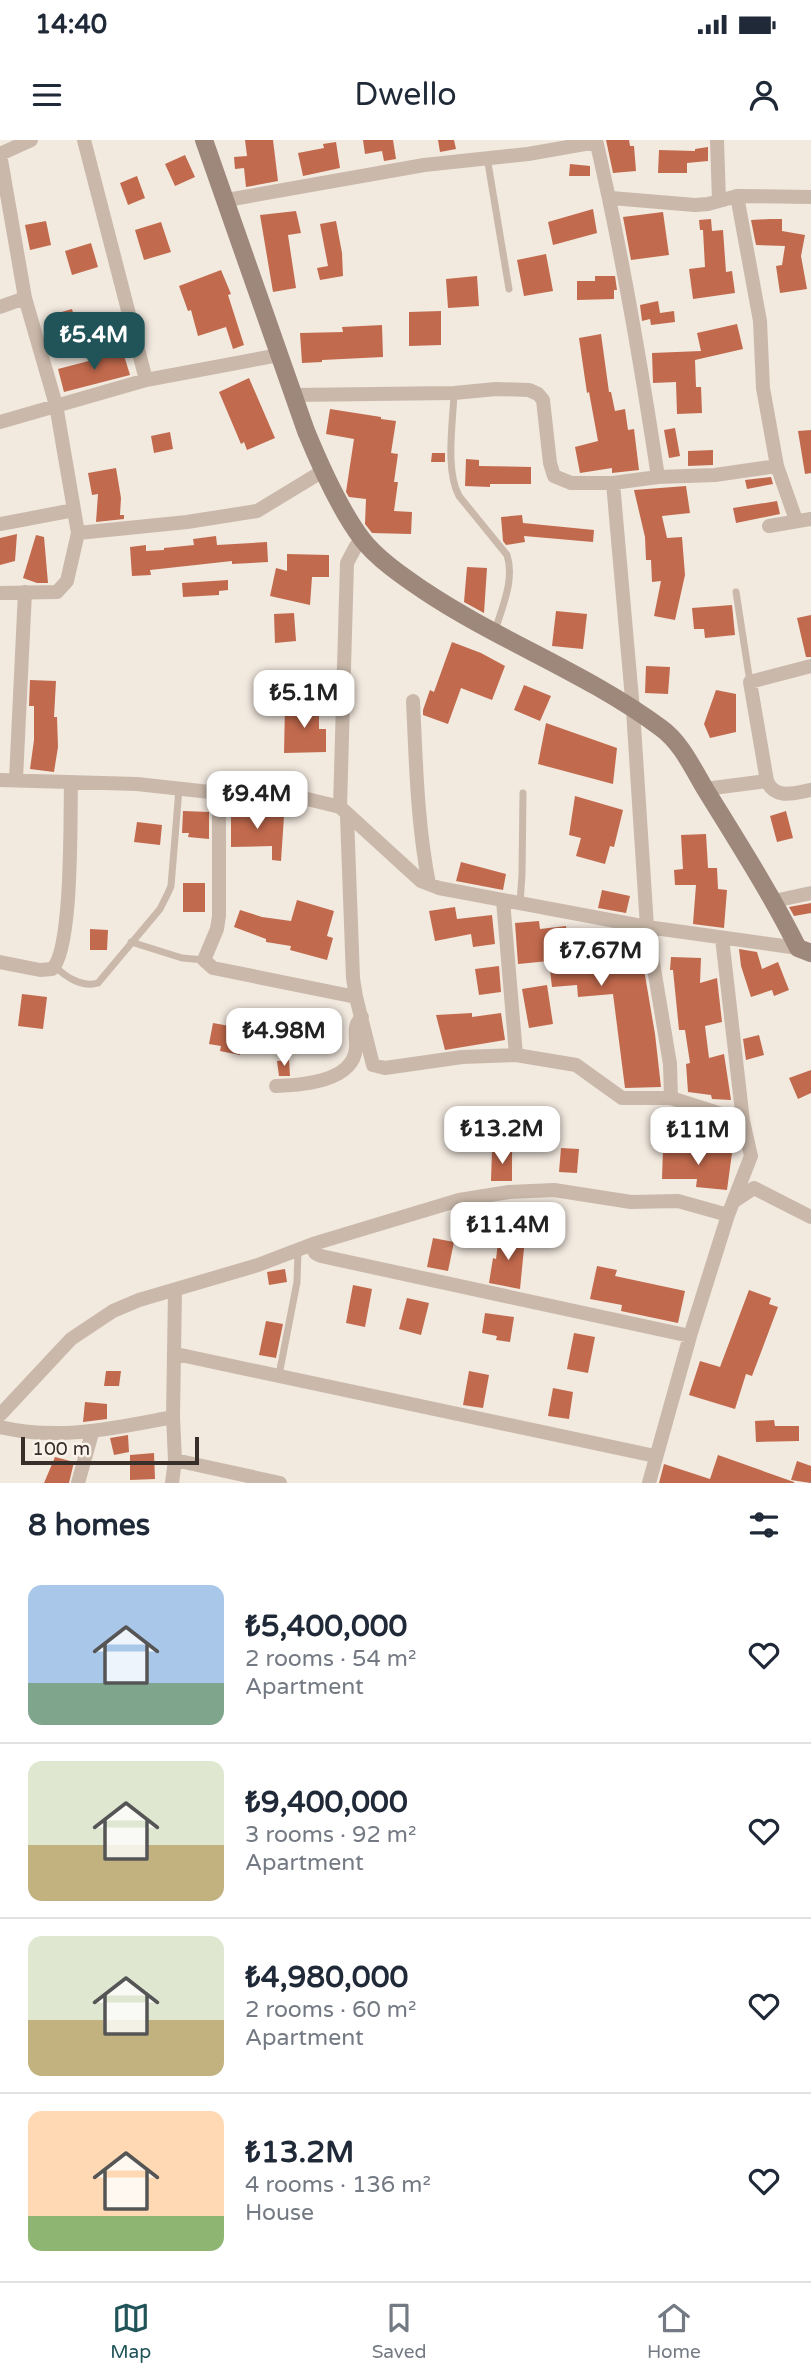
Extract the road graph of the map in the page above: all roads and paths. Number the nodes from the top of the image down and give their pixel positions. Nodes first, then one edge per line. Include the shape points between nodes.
1 (31, 140) edge
2 (84, 140) edge
3 (204, 140) edge
4 (717, 140) edge
5 (596, 141) edge
6 (0, 154) edge
7 (487, 156) junction
8 (737, 197) junction
9 (811, 197) edge
10 (611, 198) junction
11 (227, 200) junction
12 (719, 201) junction
13 (509, 289) dead end
14 (25, 298) junction
15 (0, 307) edge
16 (279, 355) junction
17 (146, 380) junction
18 (454, 393) junction
19 (293, 395) junction
20 (56, 405) junction
21 (0, 422) edge
22 (777, 466) junction
23 (323, 471) junction
24 (658, 477) junction
25 (614, 483) junction
26 (74, 510) junction
27 (804, 520) edge
28 (0, 524) edge
29 (769, 526) dead end
30 (78, 533) junction
31 (363, 540) junction
32 (25, 592) junction
33 (736, 592) dead end
34 (0, 593) edge
35 (494, 633) junction
36 (811, 666) edge
37 (750, 682) junction
38 (413, 701) dead end
39 (633, 710) junction
40 (16, 779) junction
41 (0, 780) edge
42 (767, 781) junction
43 (71, 783) junction
44 (179, 789) junction
45 (705, 789) junction
46 (811, 790) edge
47 (219, 793) junction
48 (523, 793) dead end
49 (344, 811) junction
50 (429, 884) junction
51 (811, 893) edge
52 (503, 900) junction
53 (774, 901) junction
54 (520, 903) junction
55 (647, 927) junction
56 (722, 938) junction
57 (131, 942) junction
58 (804, 951) edge
59 (204, 960) junction
60 (0, 962) edge
61 (55, 966) junction
62 (356, 997) junction
63 (362, 1017) junction
64 (516, 1055) junction
65 (276, 1087) dead end
66 (671, 1098) junction
67 (743, 1121) junction
68 (731, 1209) junction
69 (811, 1217) edge
70 (313, 1244) junction
71 (298, 1249) junction
72 (175, 1290) junction
73 (690, 1336) junction
74 (176, 1354) junction
75 (279, 1375) junction
76 (0, 1415) edge
77 (173, 1417) junction
78 (0, 1427) edge
79 (92, 1433) junction
80 (655, 1456) junction
81 (175, 1460) junction
82 (78, 1483) edge
83 (172, 1483) edge
84 (280, 1483) edge
85 (649, 1483) edge

1 - 6 street
2 - 17 street
3 - 11 street
4 - 12 street
5 - 7 street via 528,154
5 - 10 street
6 - 14 street
7 - 11 street
7 - 13 lane
8 - 9 street
8 - 12 street
8 - 22 street via 760,321 763,388
10 - 12 street via 695,205
10 - 24 street
11 - 16 street
14 - 15 street
14 - 20 street
16 - 17 street
16 - 19 street
17 - 20 street
18 - 19 street
18 - 25 street via 496,389 538,394 543,400 554,475 570,483
18 - 35 lane via 454,486 507,555 510,566
19 - 23 street
20 - 21 street
20 - 26 street
22 - 24 street
22 - 27 street
23 - 30 street via 257,511
23 - 31 street
24 - 25 street
25 - 39 street
26 - 28 street
26 - 30 street
27 - 29 street
30 - 32 street via 66,585 57,592
31 - 35 street via 403,576
31 - 49 street via 347,563
32 - 34 street
32 - 40 street
33 - 37 lane
35 - 39 street via 594,683
36 - 37 street
37 - 42 street
38 - 50 street via 417,793
39 - 45 street via 675,741
39 - 55 street
40 - 41 street
40 - 43 street
42 - 45 street
42 - 46 street via 779,794
43 - 44 street
43 - 61 street via 66,926
44 - 47 street
44 - 57 lane via 171,886 160,909
45 - 53 street
47 - 49 street via 295,796
47 - 59 street via 219,916
48 - 54 lane
49 - 50 street
49 - 62 street
50 - 52 street
51 - 53 street
52 - 54 street
52 - 64 street
53 - 58 street
54 - 55 street
55 - 56 street
55 - 66 street via 670,1064
56 - 58 street
56 - 67 street
57 - 59 lane
57 - 61 lane via 95,985 73,980
59 - 62 street via 214,968
60 - 61 street via 40,970
62 - 63 street
63 - 64 street via 371,1062 379,1068
63 - 65 street via 356,1024 354,1059 346,1069 305,1084
64 - 66 street via 576,1065 622,1098
66 - 67 street
67 - 68 street via 751,1156
68 - 69 street via 754,1188
68 - 70 street via 678,1201 631,1202 554,1190 509,1192 459,1200
68 - 73 street
70 - 71 street
70 - 73 street via 321,1256
71 - 72 street
71 - 75 lane
72 - 74 street
72 - 76 street via 126,1305 85,1328
73 - 80 street
74 - 75 street
74 - 77 street
75 - 80 street
77 - 79 street
77 - 81 street
78 - 79 street
79 - 82 street
80 - 85 street
81 - 83 street
81 - 84 street

